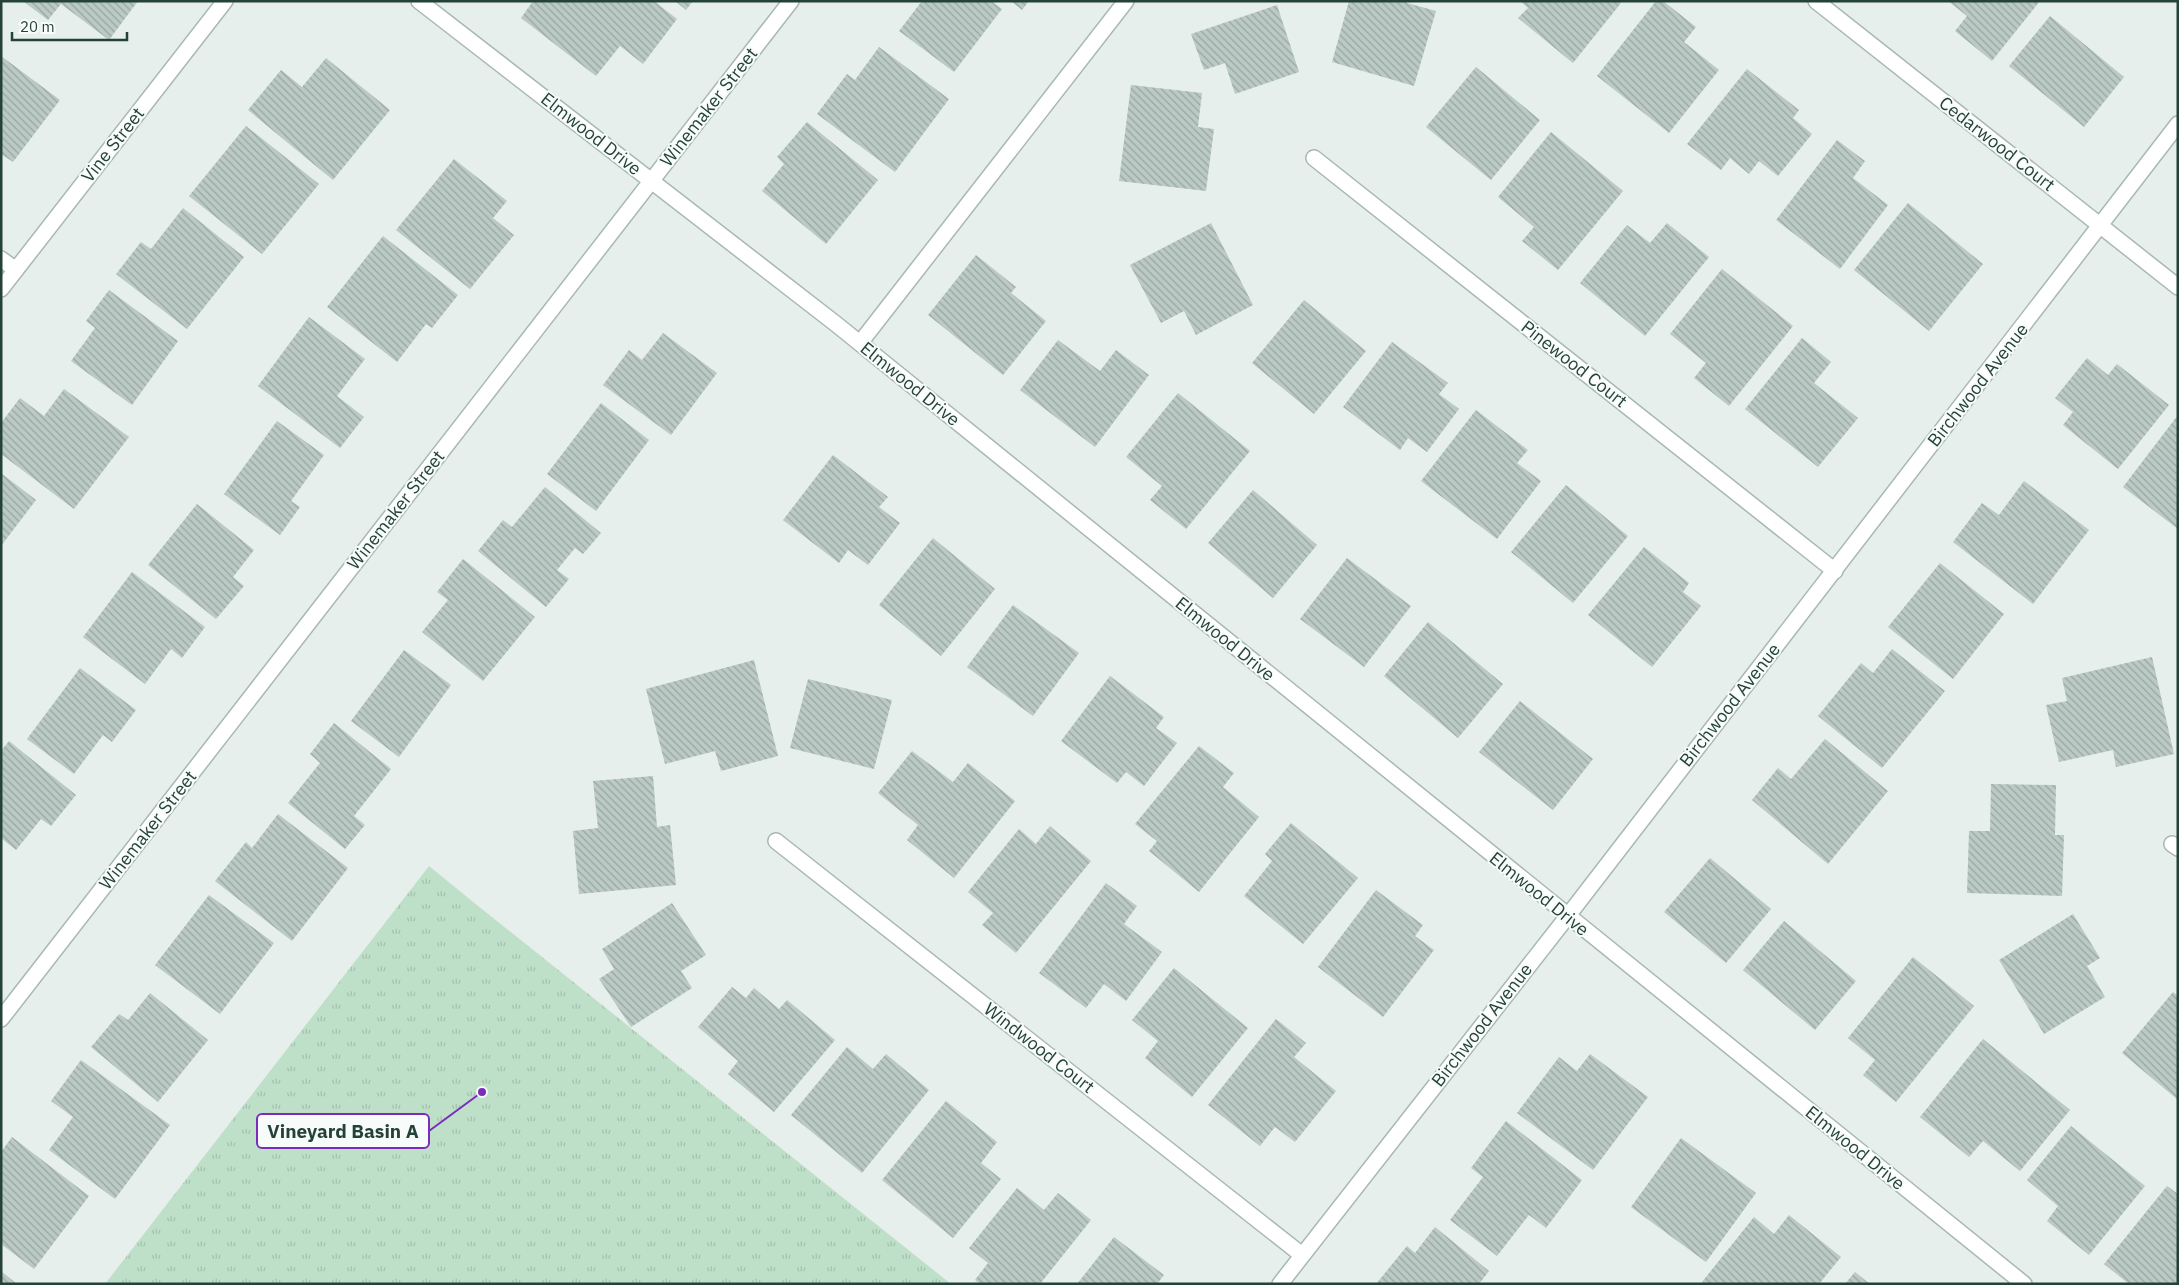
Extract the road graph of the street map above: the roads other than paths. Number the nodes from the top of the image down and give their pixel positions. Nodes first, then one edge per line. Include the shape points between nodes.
1 (224, 1) edge
2 (419, 1) edge
3 (791, 1) edge
4 (1126, 1) edge
5 (1816, 1) edge
6 (2178, 124) edge
7 (1314, 158) dead end
8 (652, 181) junction
9 (2101, 226) junction
10 (1, 258) edge
11 (16, 270) junction
12 (2178, 287) edge
13 (1, 289) edge
14 (860, 343) junction
15 (1834, 570) junction
16 (776, 841) dead end
17 (1567, 917) junction
18 (1, 1019) edge
19 (1302, 1255) junction
20 (1280, 1284) edge
21 (2024, 1284) edge

1 - 11 street, Vine Street
2 - 8 street, Elmwood Drive
3 - 8 street, Winemaker Street
4 - 14 street
5 - 9 street, Cedarwood Court
6 - 9 street, Birchwood Avenue
7 - 15 street, Pinewood Court
8 - 14 street, Elmwood Drive
8 - 18 street, Winemaker Street
9 - 12 street, Cedarwood Court
9 - 15 street, Birchwood Avenue
10 - 11 street
11 - 13 street, Vine Street
14 - 17 street, Elmwood Drive
15 - 17 street, Birchwood Avenue
16 - 19 street, Windwood Court
17 - 19 street, Birchwood Avenue
17 - 21 street, Elmwood Drive
19 - 20 street, Birchwood Avenue

